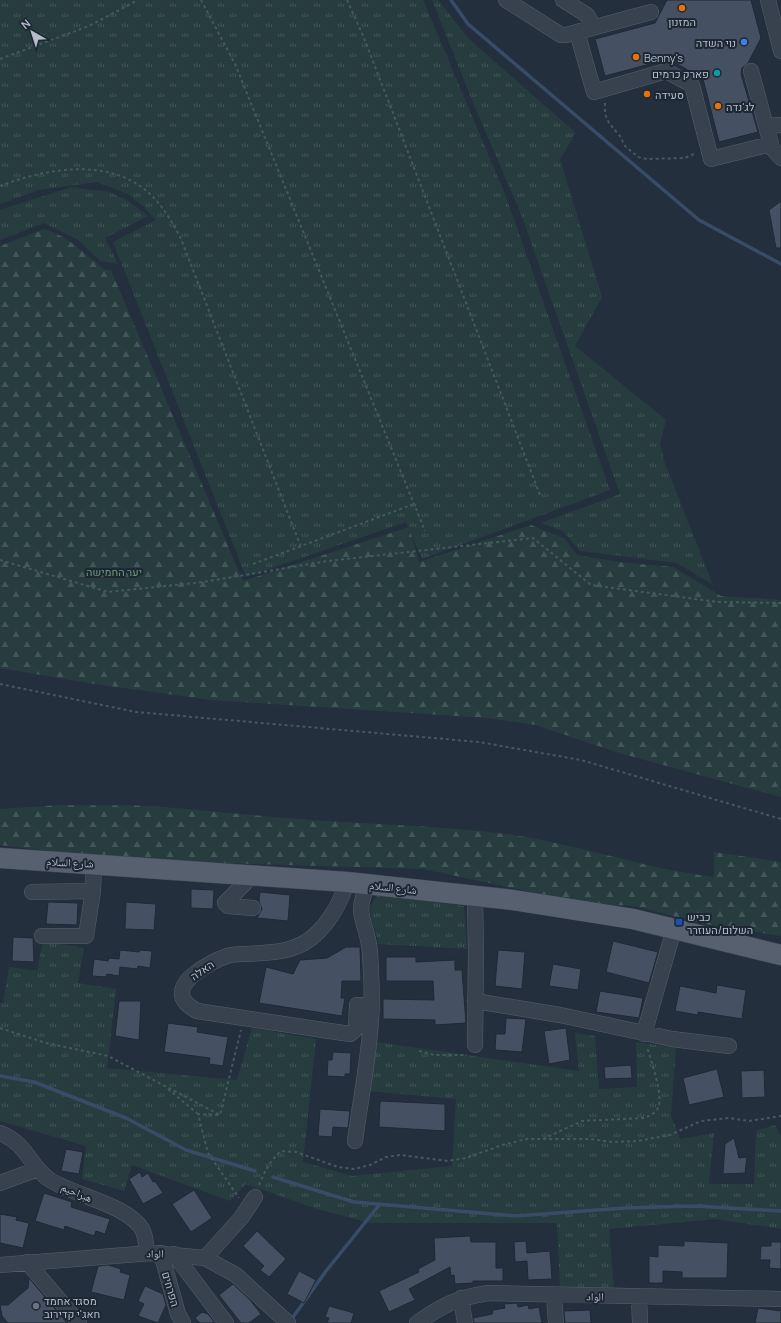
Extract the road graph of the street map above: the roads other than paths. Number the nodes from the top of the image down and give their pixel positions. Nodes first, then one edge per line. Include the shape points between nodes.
1 (506, 0) edge
2 (563, 0) edge
3 (768, 0) edge
4 (776, 0) edge
5 (781, 3) edge
6 (651, 12) dead end
7 (594, 27) junction
8 (577, 32) junction
9 (780, 42) edge
10 (751, 71) dead end
11 (774, 126) edge
12 (771, 144) junction
13 (781, 158) edge
14 (0, 858) edge
15 (94, 863) junction
16 (248, 875) junction
17 (347, 882) junction
18 (368, 884) junction
19 (92, 891) junction
20 (32, 892) dead end
21 (475, 896) junction
22 (253, 908) dead end
23 (674, 929) junction
24 (42, 936) dead end
25 (781, 955) edge
26 (475, 1001) junction
27 (371, 1005) junction
28 (644, 1034) junction
29 (475, 1045) road end
30 (729, 1046) dead end
31 (0, 1133) edge
32 (355, 1141) dead end
33 (38, 1169) junction
34 (0, 1183) edge
35 (251, 1203) road end
36 (161, 1253) junction
37 (205, 1258) junction
38 (27, 1262) junction
39 (0, 1265) edge
40 (554, 1295) junction
41 (639, 1296) junction
42 (461, 1298) junction
43 (781, 1299) edge
44 (79, 1323) edge
45 (183, 1323) edge
46 (226, 1323) edge
47 (288, 1323) edge
48 (417, 1323) edge
49 (465, 1323) edge
50 (556, 1323) edge
51 (640, 1323) edge

1 - 8 street via 557,33 566,35
2 - 7 street via 587,15
3 - 9 street
4 - 5 street
6 - 7 street
7 - 8 street
8 - 12 street via 594,92 666,71 692,86 711,159
10 - 11 street
11 - 12 street
12 - 13 street
14 - 15 main road, شارع السلام
15 - 16 main road, شارع السلام
15 - 19 street
16 - 17 main road, شارع السلام
16 - 22 street via 245,883 225,903 228,906
17 - 18 main road, شارع السلام
17 - 27 street, האלה via 336,909 318,932 305,942 279,952 228,955 211,962 190,977 182,992 187,1004 197,1011 350,1034 356,1029 357,1005
18 - 21 main road, شارع السلام
18 - 27 street via 360,907 370,951
19 - 20 street
19 - 24 street via 86,936
21 - 23 main road, شارع السلام via 594,912
21 - 26 street
23 - 25 main road, شارع السلام
23 - 28 street
26 - 28 street via 560,1015
26 - 29 street
27 - 32 street
28 - 30 street
31 - 33 street, هبراحيم via 15,1140
33 - 34 street
33 - 36 street, هبراحيم via 52,1181 132,1218
35 - 37 street
36 - 37 street, الواد
36 - 38 street, الواد
36 - 45 street, הפרחים via 178,1314
36 - 46 street
37 - 47 street, الواد via 236,1275
38 - 39 street, الواد
38 - 44 street
40 - 41 street, الواد
40 - 42 street, الواد via 488,1293
40 - 50 street
41 - 43 street, الواد
41 - 51 street
42 - 48 street, الواد via 441,1306
42 - 49 street

